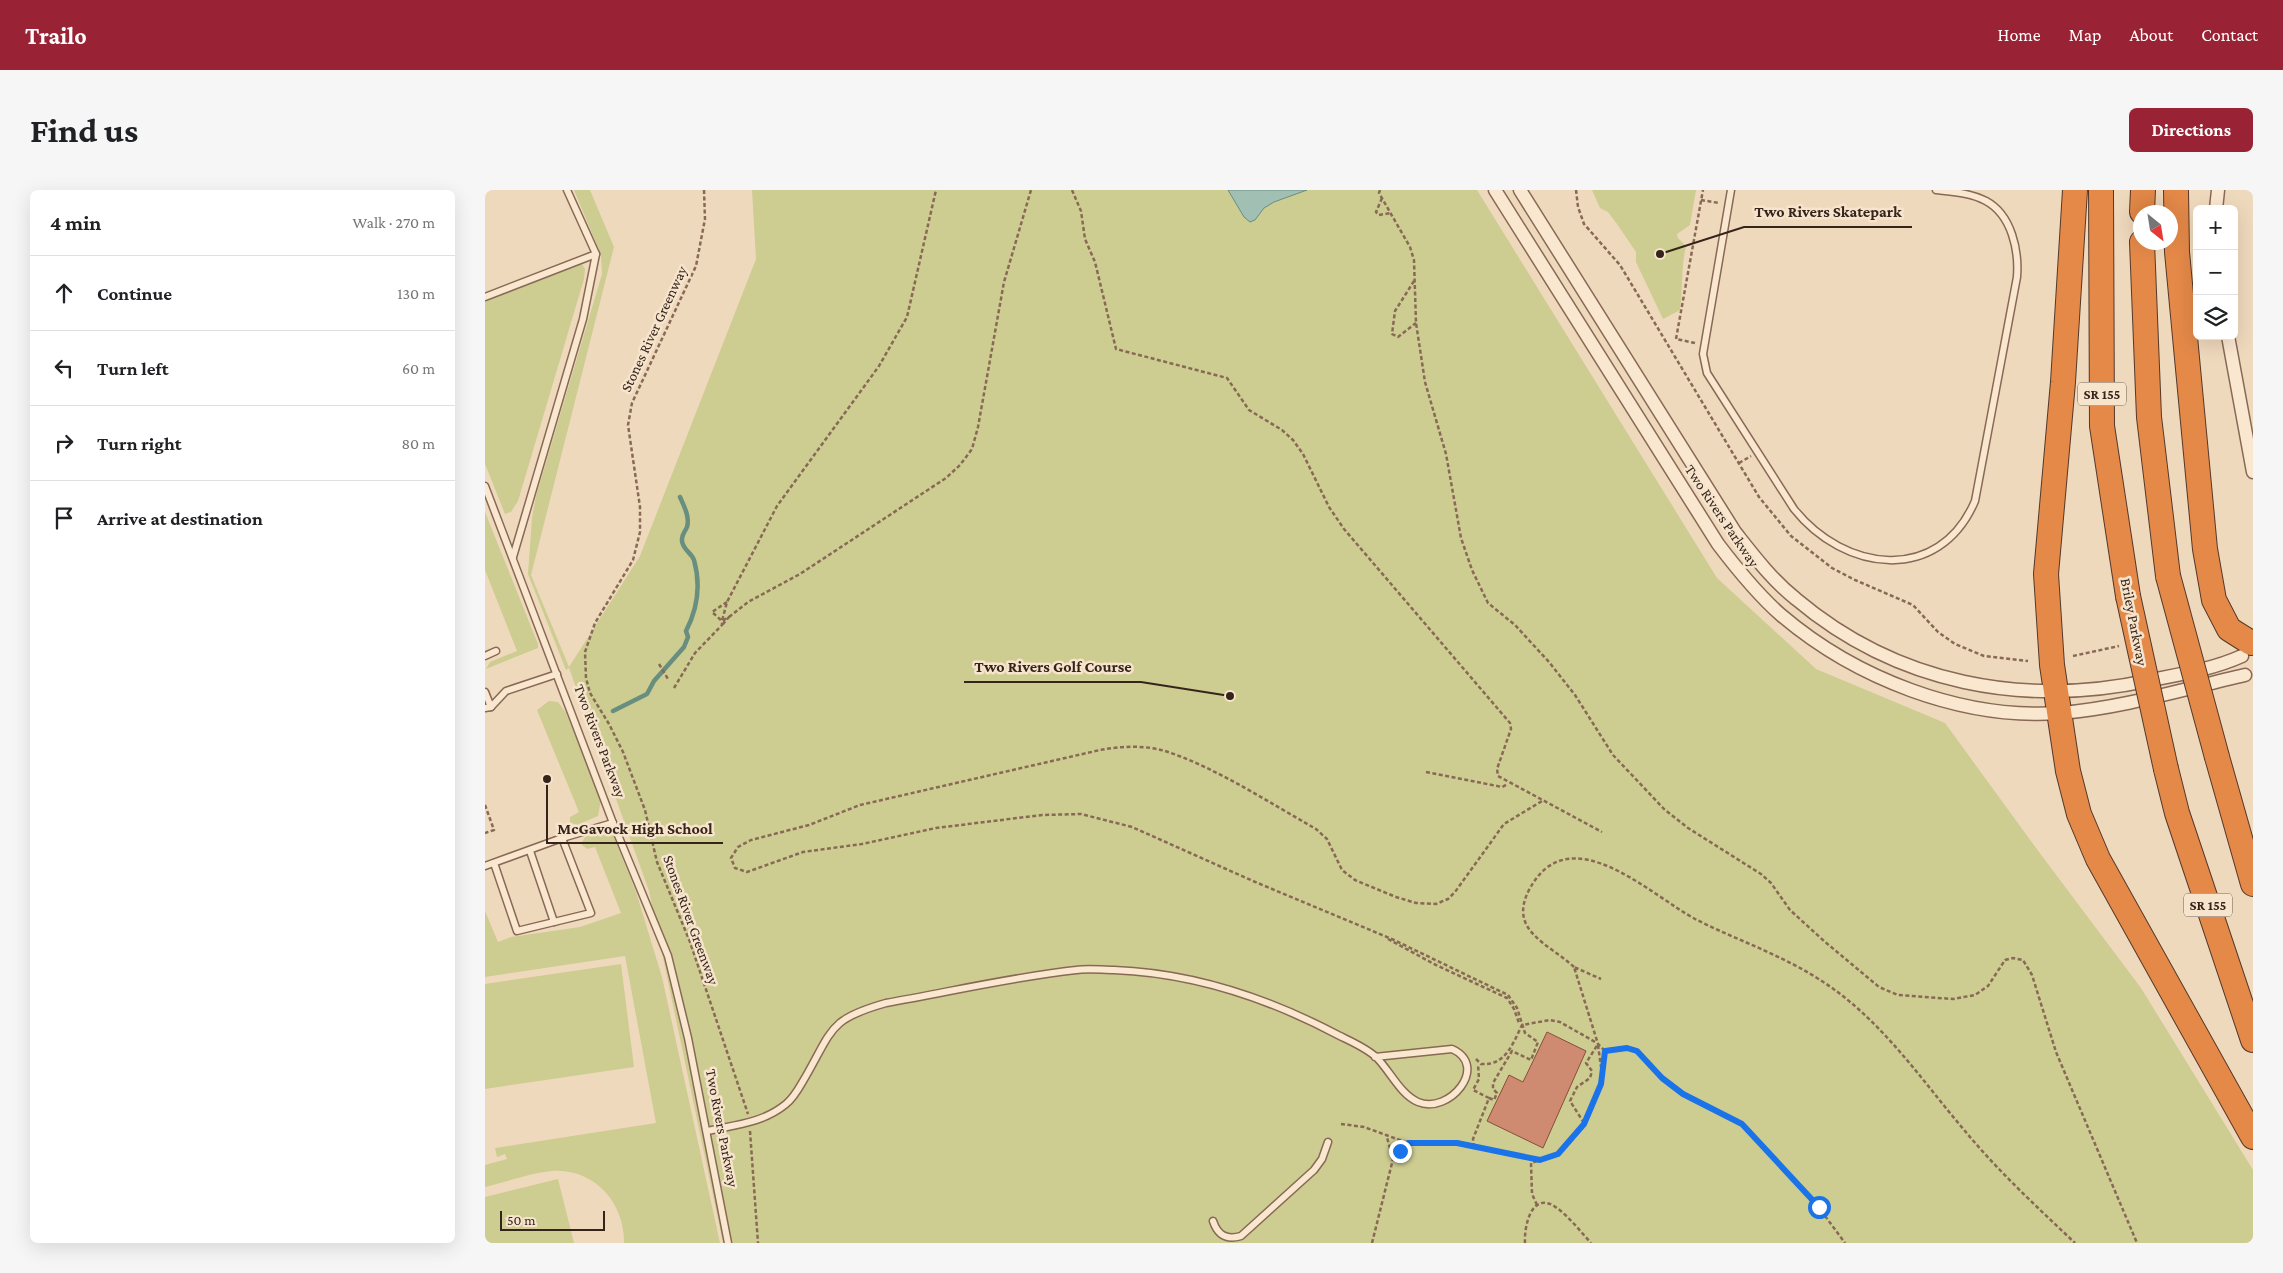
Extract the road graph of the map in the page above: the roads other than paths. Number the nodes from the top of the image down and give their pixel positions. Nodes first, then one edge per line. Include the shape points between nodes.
1 (567, 190) edge
2 (1495, 190) edge
3 (1520, 190) edge
4 (1731, 190) edge
5 (1936, 190) edge
6 (2075, 190) edge
7 (2101, 190) edge
8 (2143, 190) edge
9 (2176, 190) edge
10 (2218, 190) edge
11 (2142, 205) edge
12 (2216, 205) edge
13 (2142, 250) edge
14 (596, 254) junction
15 (485, 297) edge
16 (2229, 340) edge
17 (2253, 472) edge
18 (485, 486) edge
19 (513, 557) junction
20 (2249, 647) edge
21 (496, 651) dead end
22 (485, 656) edge
23 (557, 674) junction
24 (2249, 680) edge
25 (485, 692) edge
26 (2059, 702) junction
27 (488, 707) edge
28 (613, 823) junction
29 (562, 838) junction
30 (529, 851) junction
31 (494, 863) junction
32 (485, 866) edge
33 (2253, 884) edge
34 (554, 922) junction
35 (2253, 1040) edge
36 (1375, 1056) junction
37 (707, 1130) junction
38 (2253, 1137) edge
39 (1328, 1142) dead end
40 (1213, 1221) dead end
41 (728, 1243) edge

1 - 14 lane
2 - 26 street, Two Rivers Parkway via 1718,544 1747,581 1781,614 1818,643 1858,667 1901,686 1993,711
3 - 26 street, Two Rivers Parkway via 1735,532 1763,567 1795,598 1853,640 1909,667 1952,680
4 - 5 lane via 1705,346 1704,364 1709,378 1794,509 1821,537 1837,548 1883,560 1919,554 1941,543 1960,527 1975,501 2017,277 2018,259 2011,232 1988,202 1969,195
6 - 26 highway via 2062,402 2046,574 2052,665
7 - 35 highway, Briley Parkway / SR 155, bridge via 2102,426 2128,596 2177,813
8 - 11 highway
9 - 20 highway via 2177,252 2186,366 2207,557 2214,600 2229,628
10 - 12 street
13 - 33 highway, SR 155, bridge via 2149,417 2168,576
14 - 15 lane
14 - 19 lane via 583,319
16 - 17 street
18 - 19 lane, Two Rivers Parkway
19 - 23 lane, Two Rivers Parkway
20 - 24 street via 2242,669
20 - 26 street, Two Rivers Parkway via 2223,665
21 - 22 lane
23 - 27 lane via 506,691
23 - 28 lane, Two Rivers Parkway
24 - 26 street, Two Rivers Parkway via 2133,701
25 - 27 lane
26 - 38 highway via 2068,771 2079,814 2098,859
28 - 29 lane
28 - 37 lane, Two Rivers Parkway via 667,956
29 - 30 lane
29 - 34 lane via 591,913
30 - 31 lane
30 - 34 lane
31 - 32 lane
31 - 34 lane via 517,931
36 - 36 lane via 1452,1049 1466,1064 1465,1080 1458,1091 1444,1100 1421,1103 1411,1097
36 - 37 lane via 1278,1006 1232,989 1147,971 1078,969 886,1003 858,1011 838,1022 787,1104 749,1123
37 - 41 lane, Two Rivers Parkway
39 - 40 lane via 1322,1159 1313,1170 1241,1236 1225,1238 1215,1229

